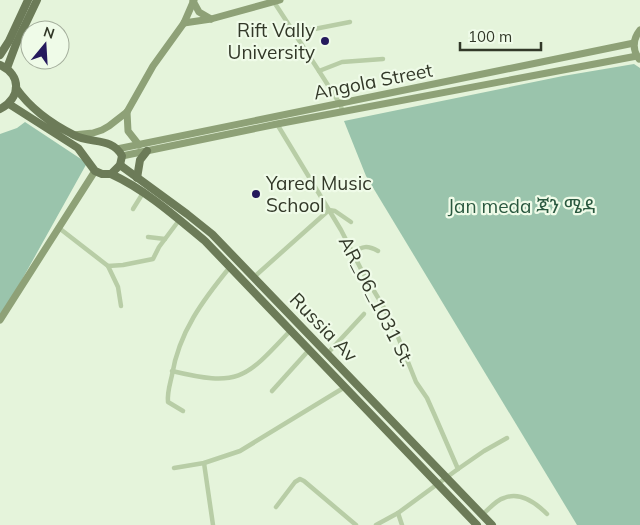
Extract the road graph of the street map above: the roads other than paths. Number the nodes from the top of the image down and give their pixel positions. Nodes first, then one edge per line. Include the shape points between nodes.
1 (27, 1) edge
2 (193, 1) edge
3 (277, 1) edge
4 (36, 3) edge
5 (211, 19) junction
6 (350, 22) dead end
7 (184, 23) junction
8 (640, 30) edge
9 (294, 33) junction
10 (634, 43) junction
11 (0, 55) edge
12 (565, 58) junction
13 (639, 58) edge
14 (383, 59) dead end
15 (4, 66) edge
16 (568, 69) junction
17 (320, 71) junction
18 (16, 88) junction
19 (9, 104) junction
20 (340, 104) junction
21 (0, 110) edge
22 (127, 112) junction
23 (343, 112) junction
24 (277, 124) junction
25 (73, 135) junction
26 (139, 145) junction
27 (117, 149) junction
28 (147, 151) junction
29 (121, 160) junction
30 (95, 171) junction
31 (111, 174) junction
32 (137, 178) junction
33 (143, 193) junction
34 (133, 209) dead end
35 (329, 210) junction
36 (180, 219) junction
37 (351, 222) dead end
38 (58, 228) junction
39 (212, 234) junction
40 (148, 237) dead end
41 (165, 239) junction
42 (205, 241) junction
43 (378, 251) dead end
44 (352, 253) junction
45 (108, 266) junction
46 (230, 267) junction
47 (245, 268) junction
48 (238, 276) junction
49 (254, 277) junction
50 (121, 306) dead end
51 (364, 314) dead end
52 (0, 320) edge
53 (290, 331) junction
54 (309, 350) junction
55 (327, 354) junction
56 (172, 371) junction
57 (345, 387) junction
58 (272, 391) dead end
59 (183, 411) dead end
60 (507, 438) dead end
61 (204, 463) junction
62 (174, 468) dead end
63 (458, 469) junction
64 (446, 478) junction
65 (438, 485) junction
66 (276, 507) dead end
67 (398, 513) junction
68 (547, 514) dead end
69 (482, 515) junction
70 (212, 525) edge
71 (356, 525) edge
72 (376, 525) edge
73 (402, 525) edge
74 (477, 525) edge
75 (492, 525) edge

1 - 4 main road
1 - 11 main road
2 - 5 main road via 198,12
2 - 7 main road
3 - 5 main road
3 - 9 street
4 - 15 main road
5 - 7 main road
6 - 9 street
7 - 22 main road via 153,66
8 - 10 main road
9 - 17 street
10 - 12 main road, Angola Street
10 - 13 main road
12 - 16 main road
12 - 20 main road, Angola Street
13 - 16 main road
14 - 17 street via 342,62
15 - 18 main road via 14,77
16 - 23 main road
17 - 20 street
18 - 19 main road
18 - 25 main road via 32,107
19 - 21 main road
19 - 30 main road via 78,148
20 - 23 street
20 - 26 main road, Angola Street
22 - 25 main road via 102,130
22 - 26 main road via 128,131
23 - 24 main road
24 - 28 main road
24 - 35 street, AR_06_1031 St.
25 - 27 main road
26 - 27 main road, Angola Street
27 - 29 main road, Russia Av
28 - 29 main road
28 - 32 main road via 140,160
29 - 31 main road
29 - 32 main road, Russia Av
30 - 31 main road, Russia Av
30 - 38 main road
31 - 33 main road, Russia Av
32 - 39 main road, Russia Av
33 - 34 street
33 - 36 main road, Russia Av
35 - 37 street
35 - 44 street, AR_06_1031 St.
35 - 49 street
36 - 41 street
36 - 42 main road, Russia Av
38 - 45 street
38 - 52 main road
39 - 42 main road
39 - 47 main road, Russia Av
40 - 41 street
41 - 45 street via 153,259
42 - 46 main road, Russia Av
43 - 44 street via 363,246
44 - 63 street, AR_06_1031 St. via 396,332
45 - 50 street via 118,287
46 - 48 main road, Russia Av
46 - 56 street via 190,321
47 - 48 main road
47 - 49 main road, Russia Av
48 - 53 main road, Russia Av
49 - 55 main road, Russia Av
51 - 55 street
53 - 54 main road, Russia Av
53 - 56 street via 254,367 236,377 198,377
54 - 57 main road, Russia Av
54 - 58 street
55 - 64 main road, Russia Av
56 - 59 street via 168,402
57 - 61 street via 240,451
57 - 65 main road, Russia Av
60 - 63 street
61 - 62 street
61 - 70 street
63 - 64 street
64 - 65 street
64 - 69 main road, Russia Av
65 - 67 street
65 - 74 main road, Russia Av
66 - 71 street via 300,479
67 - 72 street
67 - 73 street
68 - 69 street via 535,503 510,496
69 - 75 main road, Russia Av

